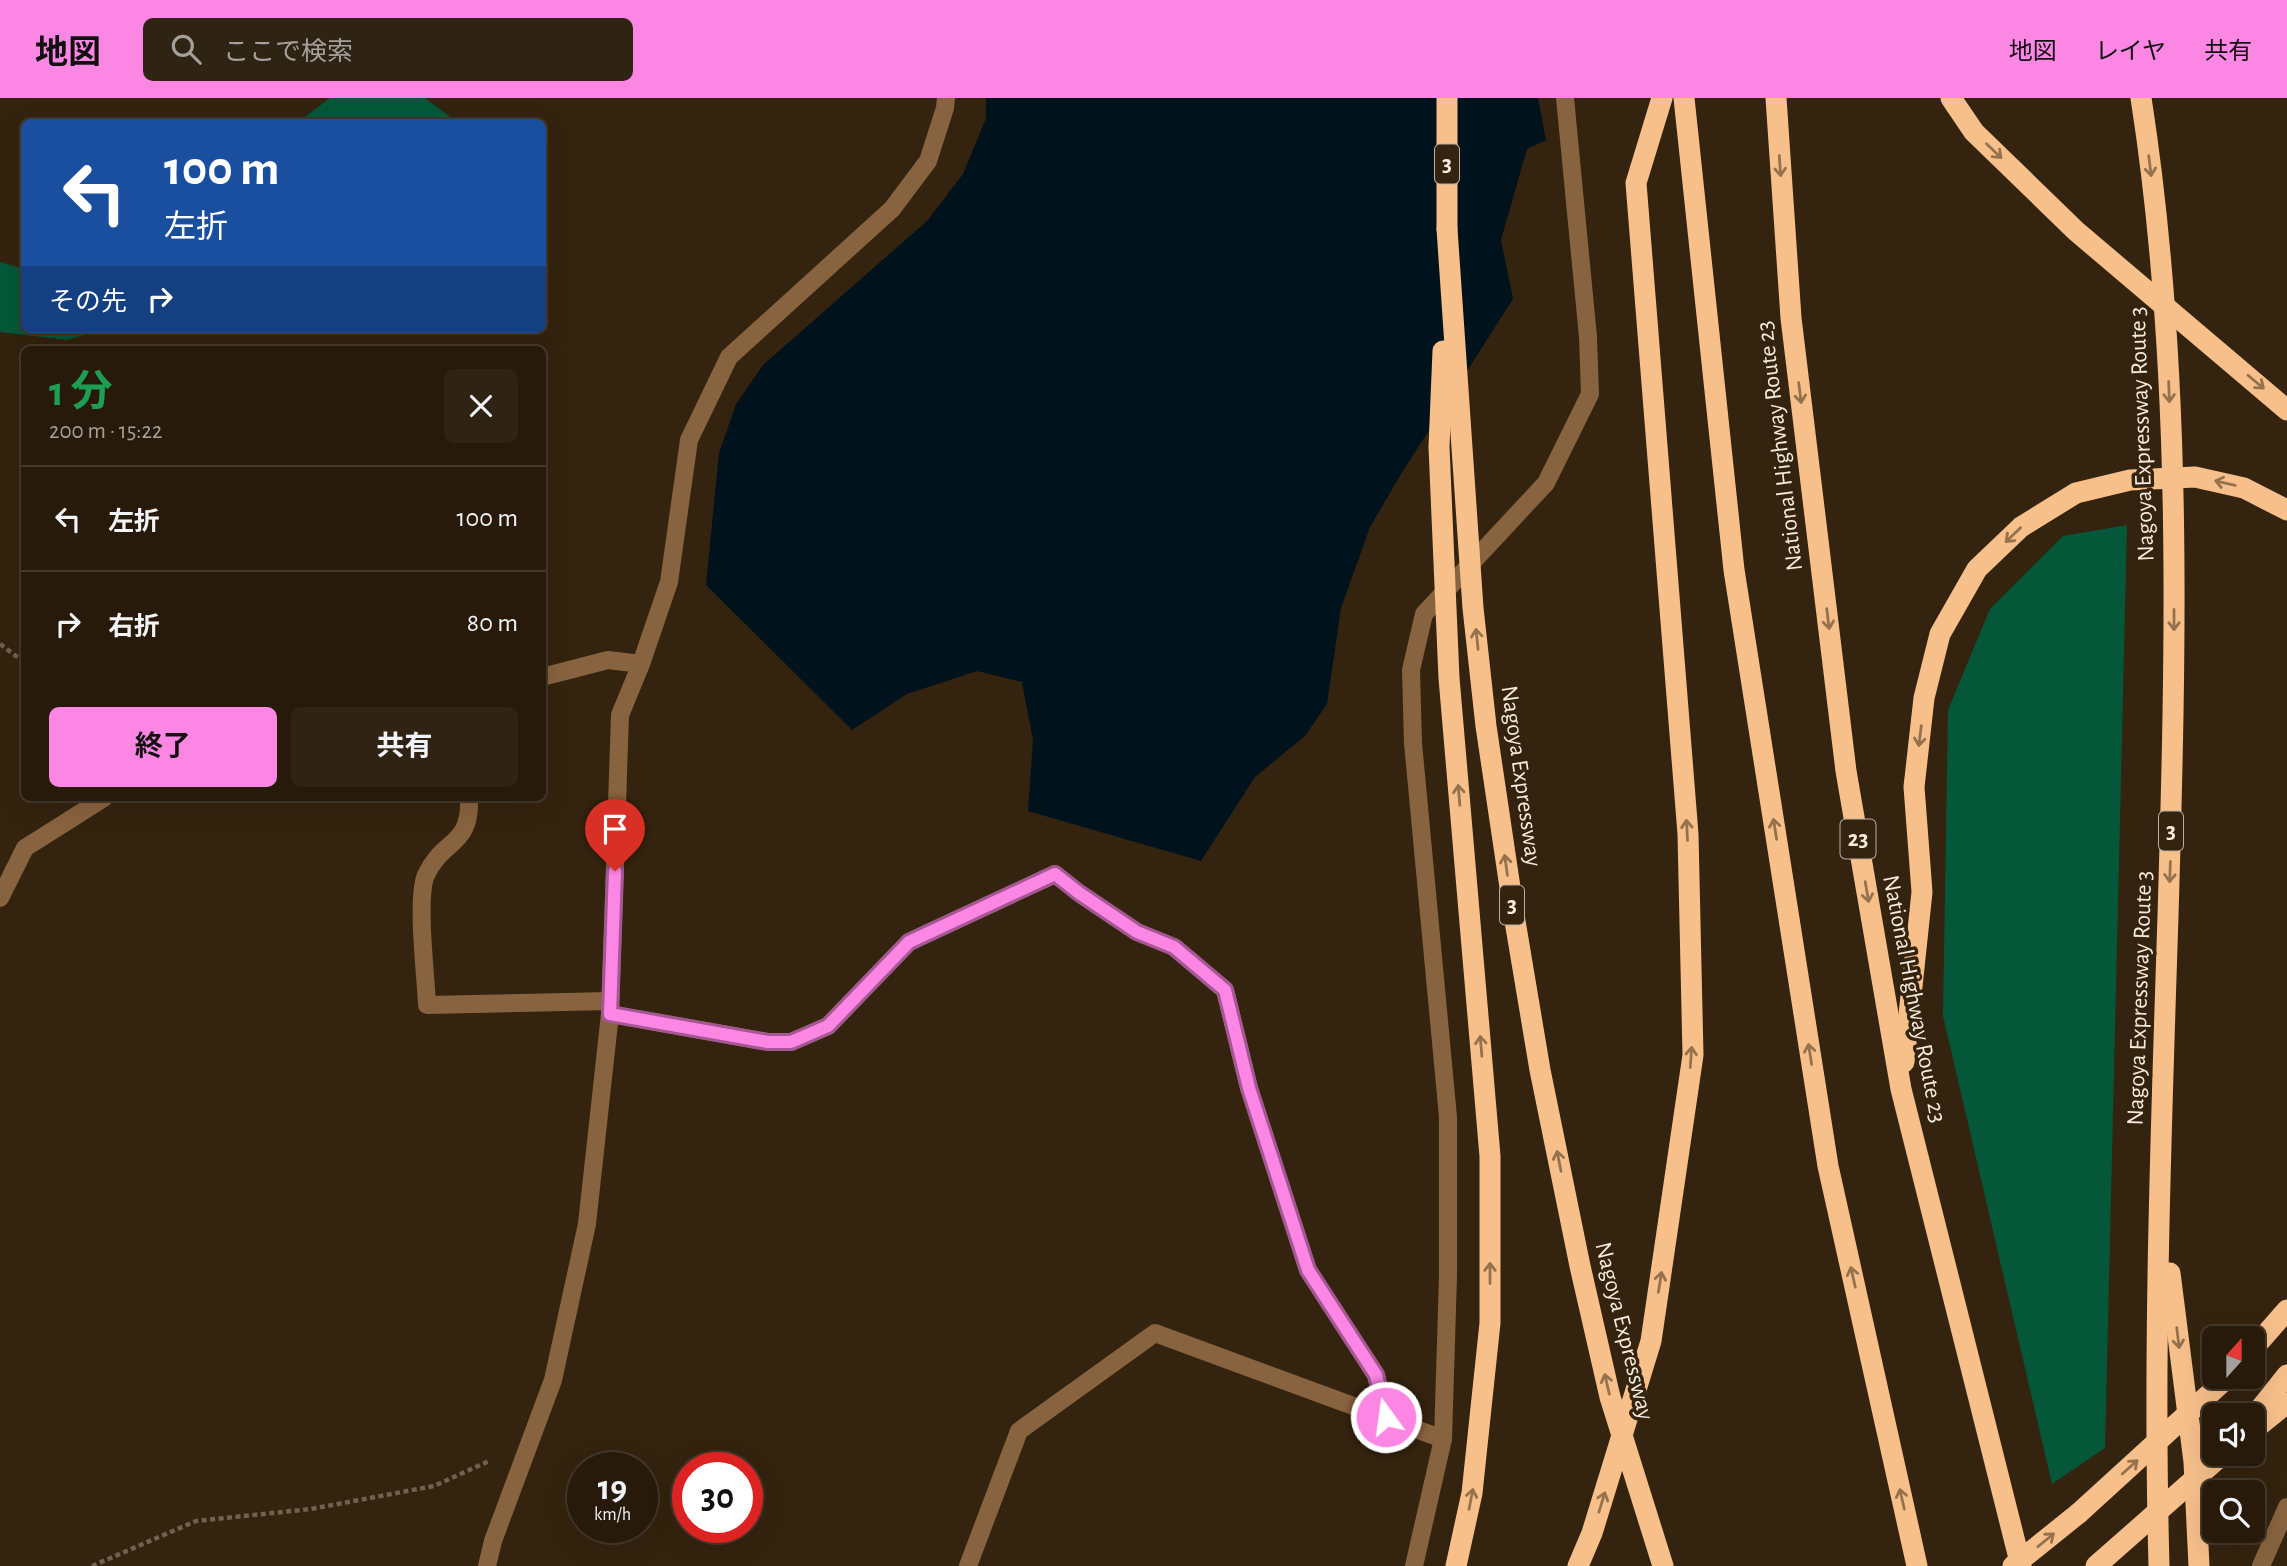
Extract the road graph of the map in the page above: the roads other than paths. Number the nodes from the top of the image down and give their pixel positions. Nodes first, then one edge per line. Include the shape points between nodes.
1 (946, 98) edge
2 (1447, 98) edge
3 (1565, 98) edge
4 (1662, 98) edge
5 (1684, 98) edge
6 (1776, 98) edge
7 (1951, 98) edge
8 (2141, 98) edge
9 (1447, 229) junction
10 (2287, 410) edge
11 (2287, 510) edge
12 (641, 664) junction
13 (546, 676) edge
14 (99, 801) edge
15 (469, 801) edge
16 (0, 898) edge
17 (610, 1008) junction
18 (1900, 1089) junction
19 (2161, 1198) junction
20 (2287, 1310) edge
21 (2265, 1335) edge
22 (2287, 1375) edge
23 (2214, 1390) edge
24 (2265, 1403) edge
25 (2287, 1403) edge
26 (1386, 1417) junction
27 (2265, 1421) edge
28 (1443, 1438) junction
29 (2209, 1466) edge
30 (2287, 1507) edge
31 (488, 1566) edge
32 (968, 1566) edge
33 (1414, 1566) edge
34 (1456, 1566) edge
35 (1578, 1566) edge
36 (1663, 1566) edge
37 (1917, 1566) edge
38 (2013, 1566) edge
39 (2021, 1566) edge
40 (2096, 1566) edge
41 (2159, 1566) edge
42 (2199, 1566) edge
43 (2262, 1566) edge

1 - 12 street via 928,161 892,209 729,357 689,440 669,582
2 - 9 highway, 3
3 - 28 street via 1590,394 1546,483 1424,614 1411,670 1413,743 1448,1117
35 -> 4 highway via 1651,1341 1693,1055 1688,834 1636,183
37 -> 5 highway via 1826,1153 1734,570
6 -> 18 highway, National Highway Route 23 / 23 via 1791,318 1843,744
7 -> 10 highway via 1974,132 2076,231
8 -> 19 highway, Nagoya Expressway Route 3 / 3, bridge via 2159,230 2174,553 2174,737
34 -> 9 highway, bridge via 1472,1493 1490,1323 1490,1156 1449,664 1439,447
36 -> 9 highway, Nagoya Expressway / 3, bridge via 1610,1397 1580,1266 1515,921 1474,608
11 -> 18 highway via 2244,488 2195,477 2130,480 2076,493 2021,527 1977,569 1940,634 1924,698 1914,788 1922,892
12 - 13 street via 608,660
12 - 17 street via 620,715
14 - 16 street via 25,848
15 - 17 street via 470,817 462,836 439,855 425,876 421,898 427,1005
17 - 26 street via 768,1042 791,1042 828,1026 909,942 1055,874 1137,932 1174,947 1225,990 1249,1088 1308,1270 1376,1375
17 - 31 street via 587,1224 553,1380 493,1541
18 - 39 highway, National Highway Route 23 / 23
19 - 41 highway, Nagoya Expressway Route 3 / 3, bridge
19 -> 42 highway, bridge via 2194,1462
20 - 21 highway
22 - 24 highway
38 -> 23 highway, bridge via 2079,1513
25 - 27 highway
26 - 28 street
26 - 32 street via 1155,1333 1019,1432
28 - 33 street
29 - 40 highway
30 - 43 street

